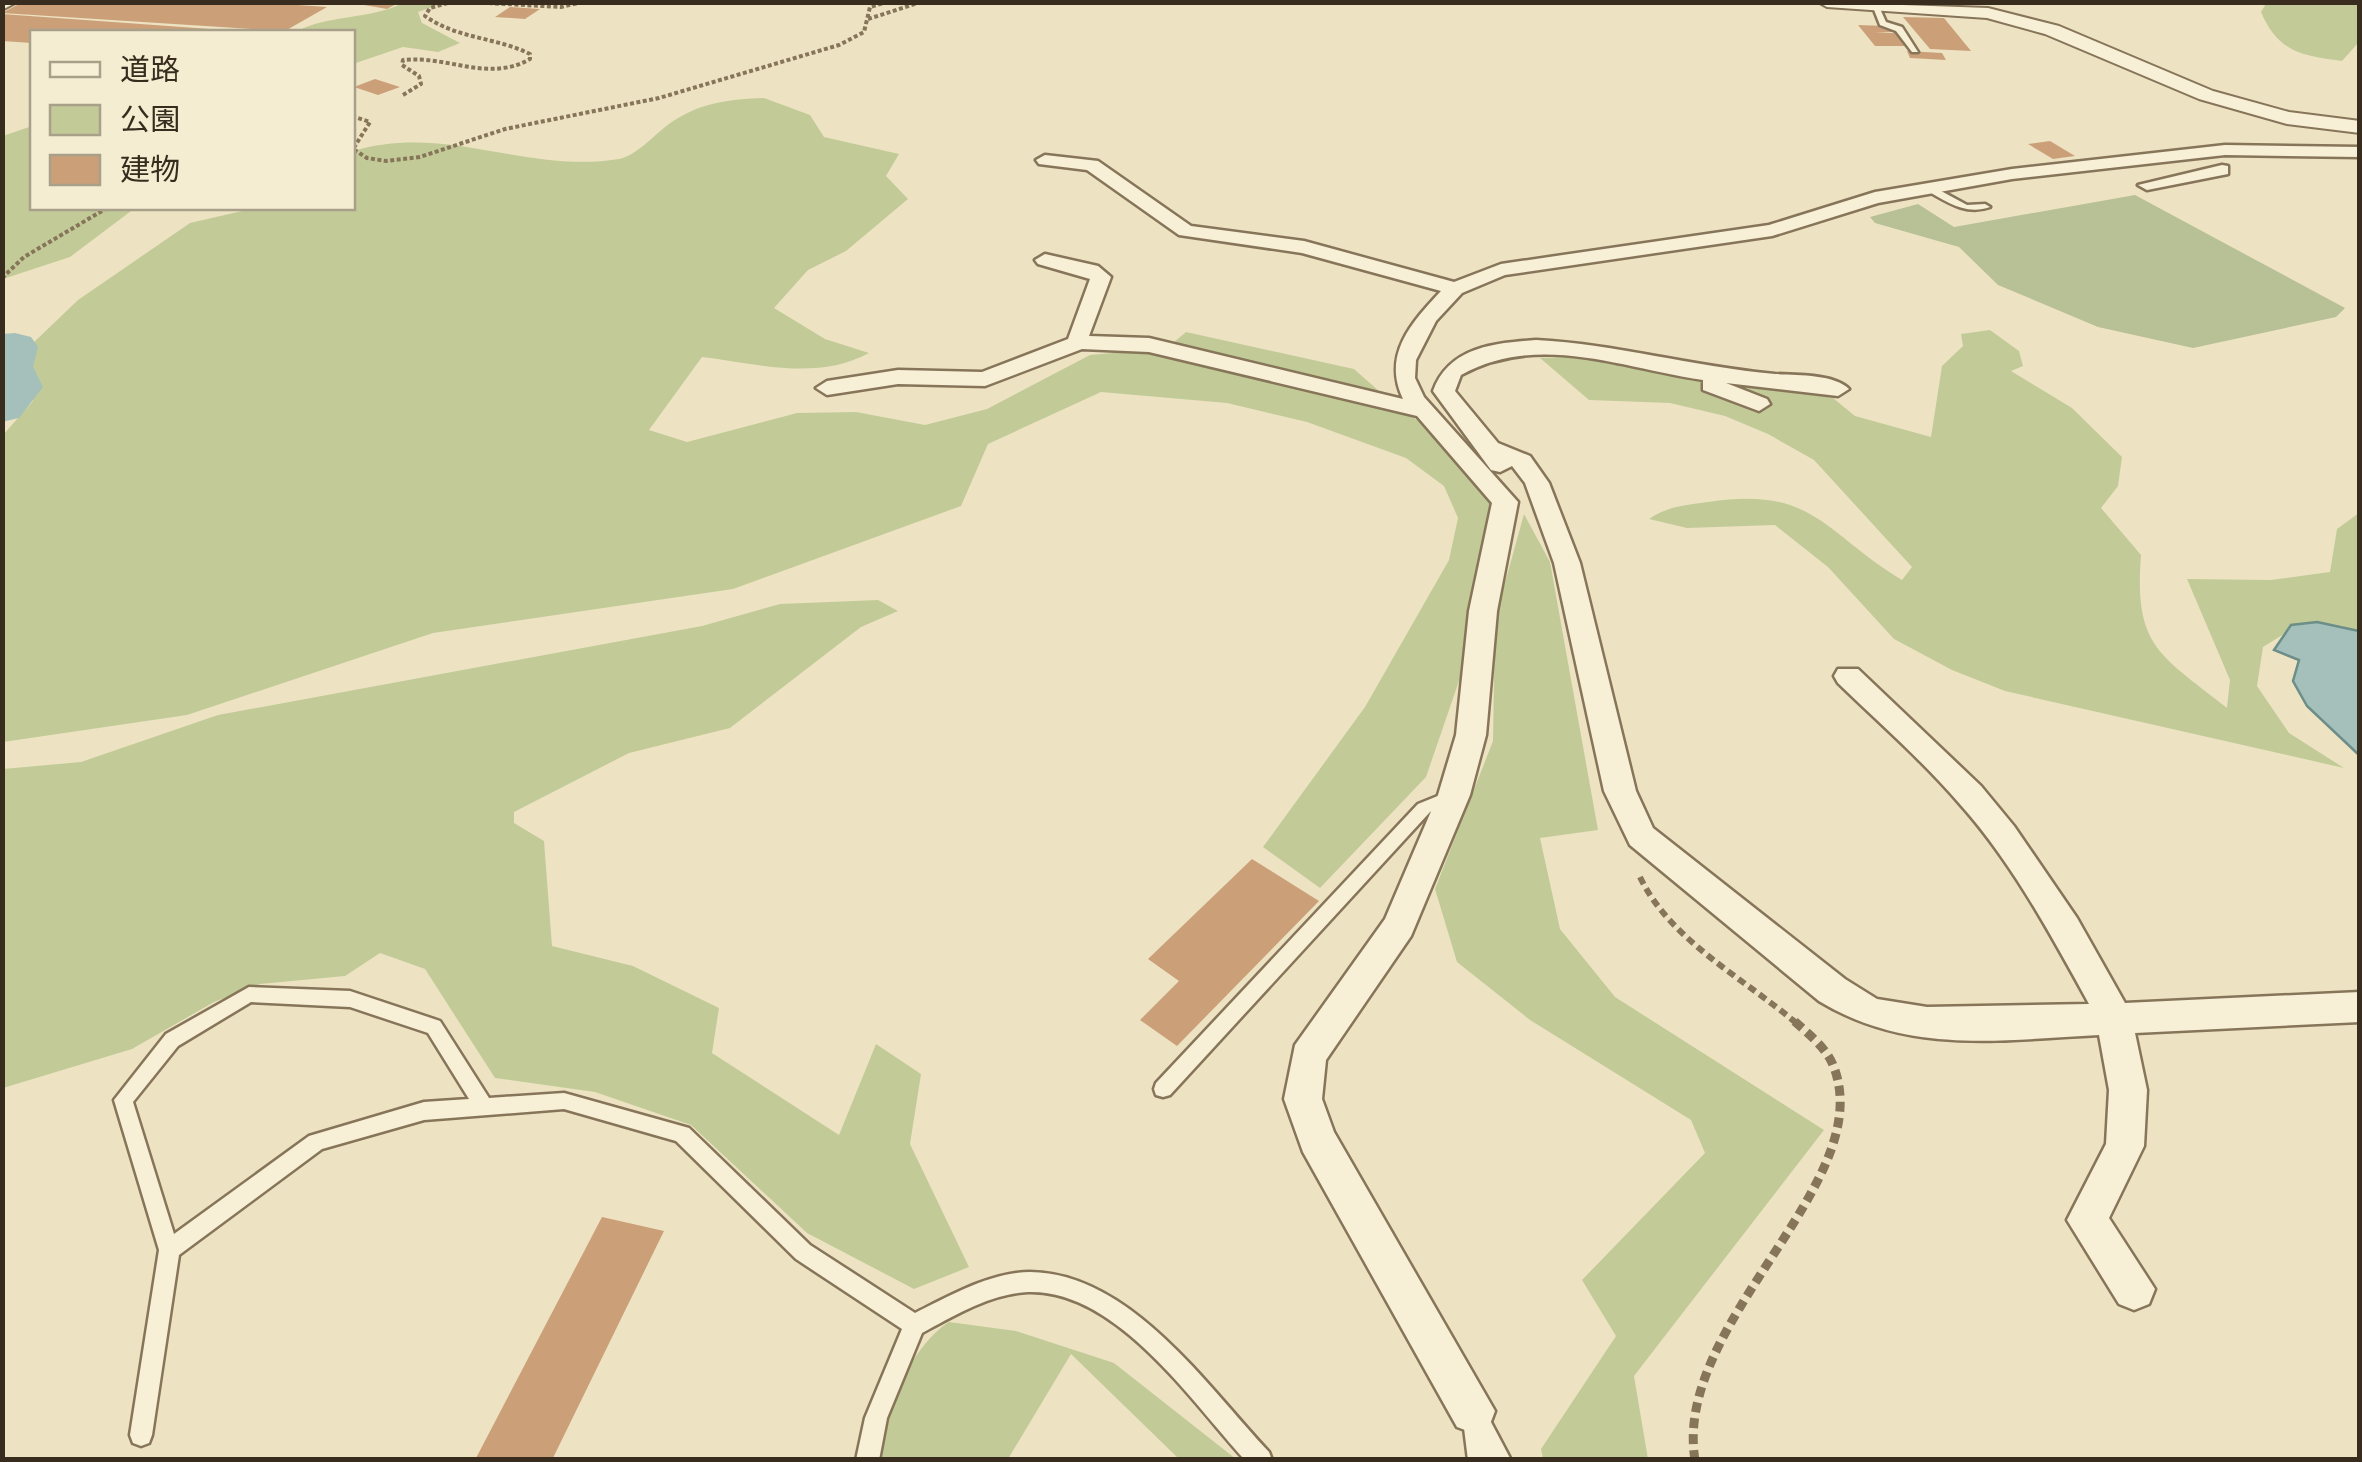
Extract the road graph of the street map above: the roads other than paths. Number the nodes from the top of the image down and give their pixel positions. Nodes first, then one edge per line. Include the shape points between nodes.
1 (1827, 2) edge
2 (1874, 4) edge
3 (1915, 50) dead end
4 (2360, 128) edge
5 (2360, 152) edge
6 (2318, 155) junction
7 (1045, 160) dead end
8 (2147, 185) dead end
9 (1928, 187) junction
10 (1985, 208) dead end
11 (1045, 260) dead end
12 (1454, 289) junction
13 (1079, 342) junction
14 (1683, 370) junction
15 (827, 388) dead end
16 (1838, 389) dead end
17 (1759, 404) dead end
18 (1424, 411) junction
19 (1494, 450) junction
20 (1505, 502) junction
21 (1848, 676) dead end
22 (1454, 795) junction
23 (2360, 1007) edge
24 (2114, 1016) junction
25 (1163, 1088) dead end
26 (484, 1106) junction
27 (168, 1250) junction
28 (2134, 1290) dead end
29 (914, 1325) junction
30 (1473, 1411) junction
31 (141, 1434) dead end
32 (867, 1460) edge
33 (1261, 1460) edge
34 (1479, 1460) edge
35 (1500, 1460) edge

1 - 2 street
2 - 3 lane via 1883,23 1899,29
2 - 4 street via 1959,8 2020,20 2206,95 2288,118
5 - 6 street
6 - 8 street
6 - 9 street via 2225,150
7 - 12 street via 1092,165 1186,231 1304,247
9 - 10 lane via 1952,203
9 - 12 street via 1772,230 1541,261
11 - 13 street via 1101,277
12 - 18 street via 1427,318 1405,360 1404,378
13 - 15 street via 986,379 898,377
13 - 18 street via 1149,345
14 - 16 street
14 - 17 street
14 - 19 street via 1551,348 1475,358 1451,371 1444,391
18 - 20 street
19 - 20 street
19 - 24 street via 1521,461 1536,483 1567,563 1620,791 1641,836 1809,974 1864,1010 1928,1023
20 - 22 street via 1483,611 1471,734
21 - 24 street via 1981,808 2045,896
22 - 25 lane via 1424,808
22 - 30 street via 1399,926 1308,1056 1303,1099 1317,1139
23 - 24 street
24 - 28 street via 2128,1090 2126,1146 2087,1220
26 - 27 lane via 424,1111 316,1142
26 - 27 lane via 434,1027 350,999 249,994 172,1040 123,1100
26 - 29 lane via 564,1101 682,1134 803,1252
27 - 31 lane
29 - 32 lane
29 - 33 lane via 994,1287 1076,1285 1122,1315
30 - 34 lane
30 - 35 lane

